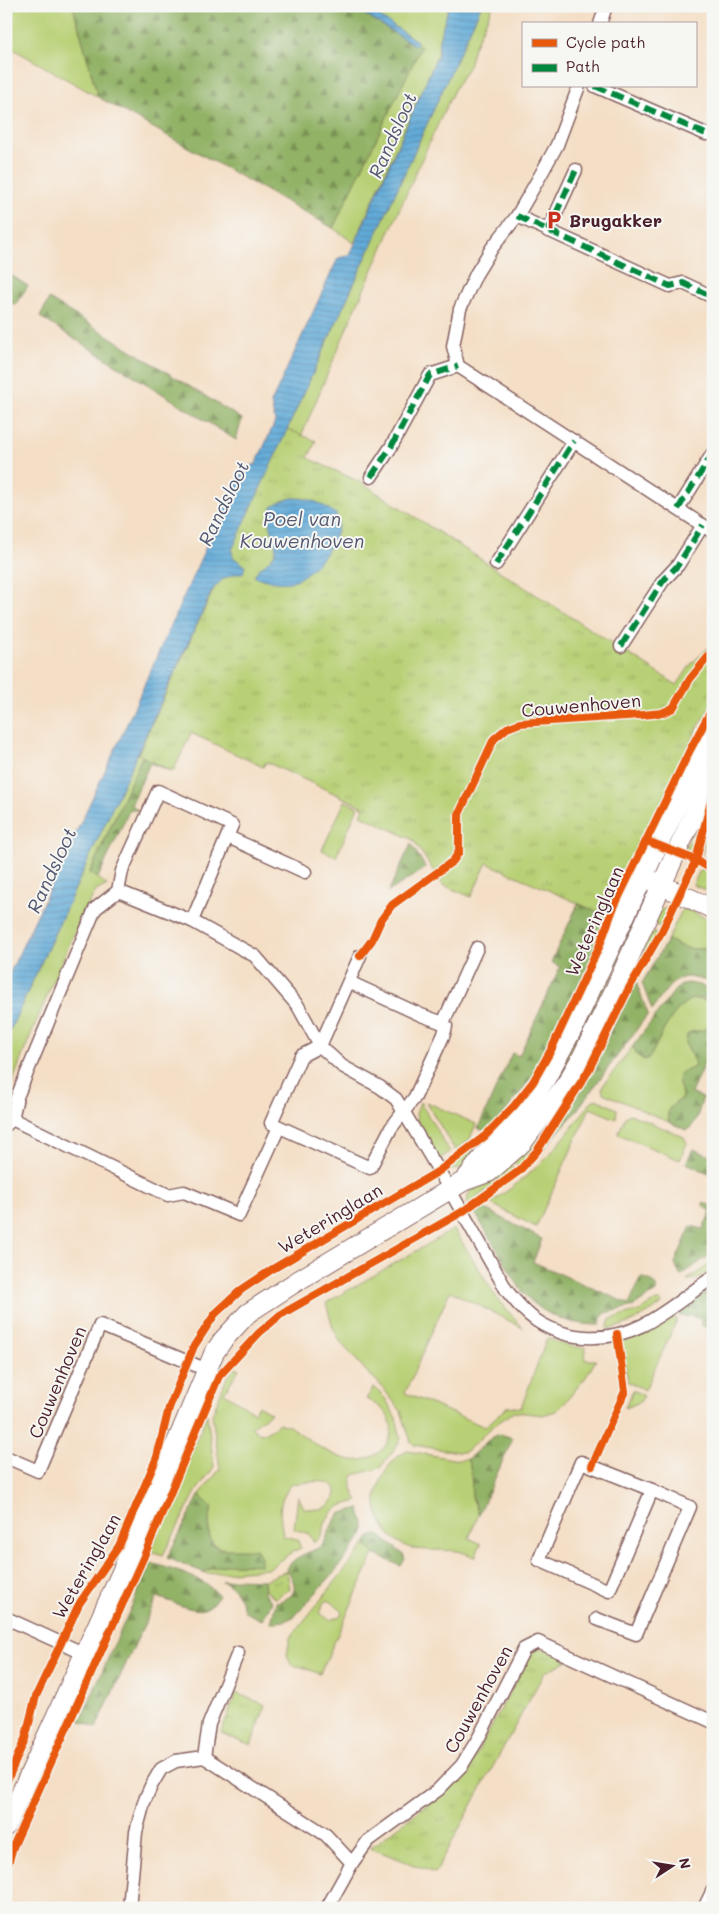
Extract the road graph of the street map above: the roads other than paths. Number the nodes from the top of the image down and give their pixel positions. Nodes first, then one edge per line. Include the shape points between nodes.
1 (606, 6) edge
2 (601, 22) edge
3 (578, 88) edge
4 (610, 89) edge
5 (713, 134) edge
6 (576, 170) dead end
7 (516, 216) junction
8 (548, 231) junction
9 (713, 297) edge
10 (458, 366) junction
11 (574, 441) junction
12 (713, 453) edge
13 (371, 477) dead end
14 (678, 509) junction
15 (708, 528) edge
16 (496, 564) dead end
17 (621, 646) dead end
18 (713, 736) edge
19 (713, 775) edge
20 (228, 837) junction
21 (305, 872) dead end
22 (644, 877) junction
23 (661, 885) junction
24 (118, 891) junction
25 (713, 909) edge
26 (192, 921) junction
27 (477, 948) dead end
28 (360, 956) dead end
29 (349, 982) junction
30 (443, 1023) junction
31 (320, 1046) junction
32 (404, 1113) junction
33 (9, 1122) edge
34 (279, 1127) junction
35 (457, 1185) junction
36 (713, 1277) edge
37 (207, 1370) junction
38 (6, 1457) edge
39 (652, 1490) junction
40 (6, 1618) edge
41 (597, 1619) dead end
42 (238, 1653) dead end
43 (84, 1654) junction
44 (713, 1722) edge
45 (204, 1757) junction
46 (6, 1826) edge
47 (352, 1863) junction
48 (713, 1890) edge
49 (129, 1908) edge
50 (326, 1908) edge
51 (704, 1908) edge

1 - 2 street
3 - 7 street via 556,145
4 - 5 street via 706,134
6 - 8 street
7 - 8 street
7 - 10 street via 476,274 460,309 453,346
8 - 9 street via 670,286 683,283
10 - 11 street
10 - 13 street via 430,375
11 - 14 street
11 - 16 street
12 - 14 street
14 - 15 street
15 - 17 street via 663,581
18 - 22 street, Weteringlaan
19 - 23 street, Weteringlaan
20 - 21 street
20 - 24 street via 232,825 158,791 122,871
20 - 26 street
22 - 23 street
22 - 35 street, Weteringlaan via 546,1078 502,1139
23 - 25 street
23 - 35 street, Weteringlaan via 615,989 566,1084 522,1142 489,1172
24 - 26 street
24 - 33 street via 95,909
26 - 31 street via 255,956 298,1006
27 - 30 street
28 - 29 street
29 - 30 street
29 - 31 street
30 - 32 street via 446,1026 444,1034 415,1097
31 - 32 street via 342,1066 396,1099
31 - 34 street via 301,1056 271,1123
32 - 34 street via 391,1128 370,1168
32 - 35 street
33 - 34 street via 168,1195 184,1192 239,1215
35 - 36 street via 507,1291 536,1321 555,1330 577,1337 604,1337 630,1330
35 - 37 street, Weteringlaan via 248,1313 223,1340
37 - 38 street, Couwenhoven via 100,1325 38,1472
37 - 43 street, Weteringlaan
39 - 39 street via 580,1462 539,1560 609,1590
39 - 41 street via 690,1507 640,1625 636,1634
40 - 43 street
42 - 45 street via 209,1724
43 - 46 street, Weteringlaan
44 - 47 street, Couwenhoven via 538,1642 524,1649 462,1765 438,1790 368,1841
45 - 47 street via 326,1835
45 - 49 street via 176,1760 161,1769 151,1786 136,1832
47 - 50 street, Couwenhoven
48 - 51 street

